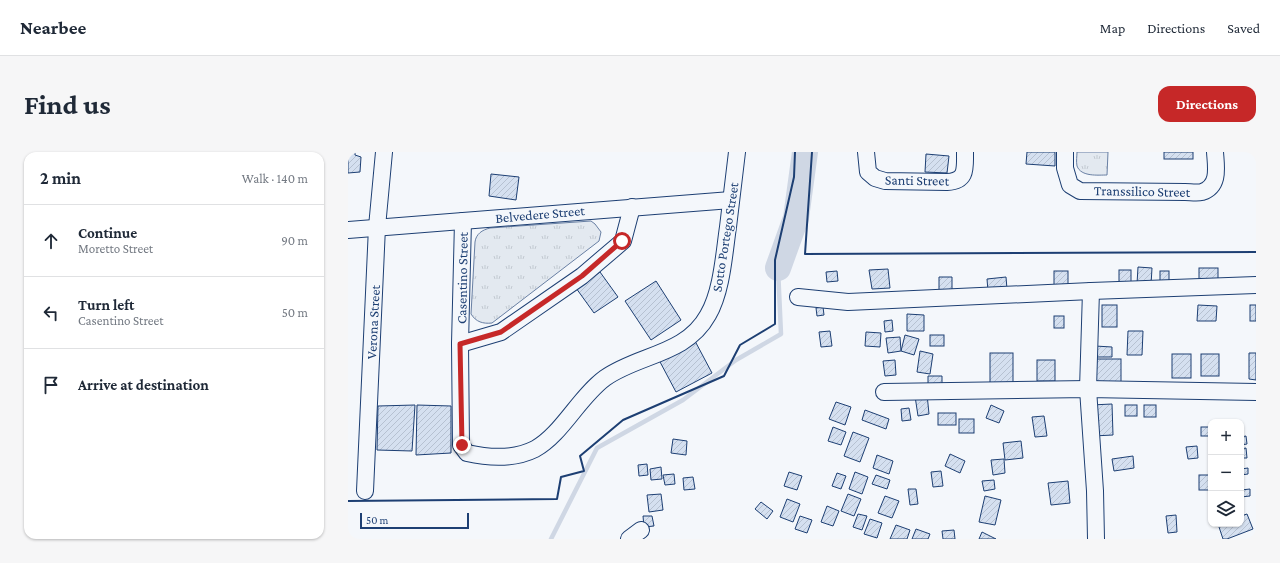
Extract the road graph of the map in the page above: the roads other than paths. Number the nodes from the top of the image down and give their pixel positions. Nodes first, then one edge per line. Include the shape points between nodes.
1 (384, 152) edge
2 (737, 152) edge
3 (866, 152) edge
4 (965, 152) edge
5 (1065, 152) edge
6 (1215, 152) edge
7 (731, 200) junction
8 (632, 207) junction
9 (463, 220) junction
10 (377, 228) junction
11 (348, 230) edge
12 (1256, 285) edge
13 (1091, 291) junction
14 (798, 297) dead end
15 (460, 344) junction
16 (1088, 389) junction
17 (884, 392) dead end
18 (1256, 392) edge
19 (467, 453) joint
20 (365, 491) dead end
21 (1096, 539) edge

1 - 10 street, Verona Street
2 - 7 street, Sotto Portego Street
3 - 4 street, Santi Street via 868,172 875,178 885,181 947,182 954,182 964,174
5 - 6 street, Transsilico Street via 1065,168 1070,185 1080,191 1185,192 1201,192 1210,188 1215,181
7 - 8 street, Belvedere Street
7 - 19 street, Sotto Portego Street via 716,297 708,315 694,333 678,346 604,378 551,437 536,448 519,456 479,456
8 - 9 street, Belvedere Street
8 - 15 street via 622,241 582,276 501,332
9 - 10 street, Belvedere Street
9 - 15 street, Casentino Street
10 - 11 street, Belvedere Street
10 - 20 street, Verona Street
12 - 13 street
13 - 14 street via 848,302
13 - 16 street
15 - 19 street, Casentino Street via 461,441
16 - 17 street
16 - 18 street
16 - 21 street

